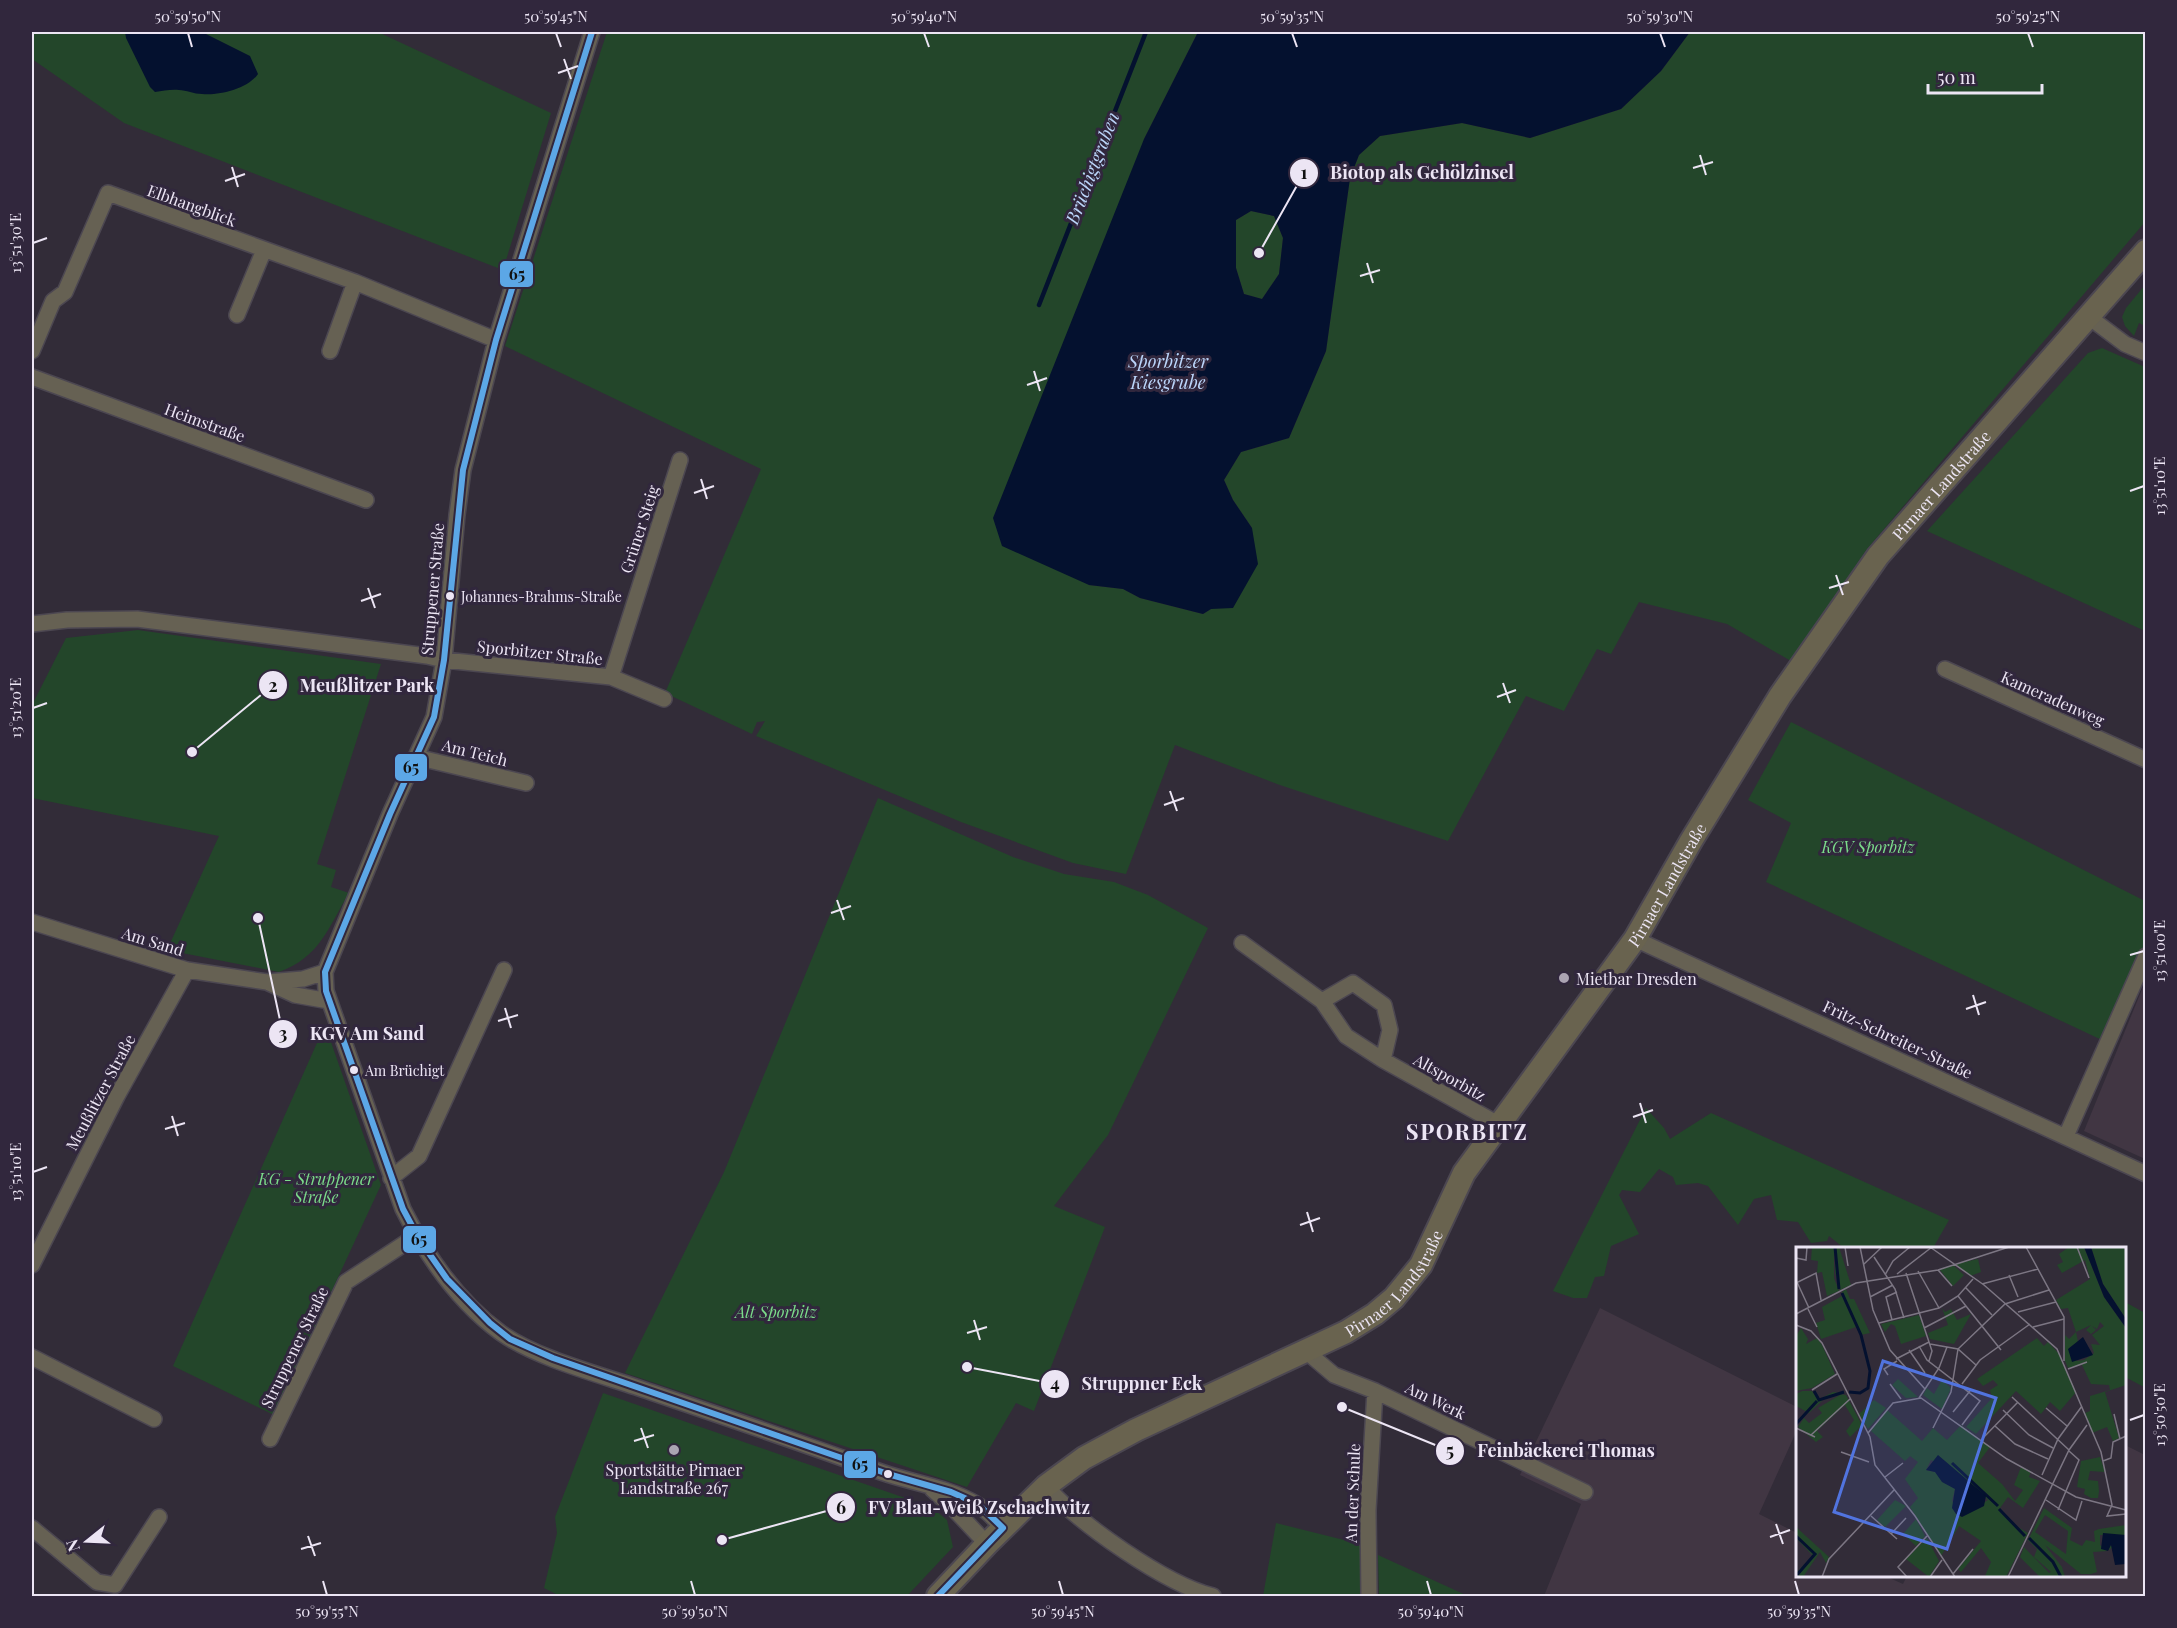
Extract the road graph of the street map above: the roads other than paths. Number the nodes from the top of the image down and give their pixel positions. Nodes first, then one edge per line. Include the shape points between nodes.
1 (592, 32) edge
2 (264, 250) junction
3 (2145, 251) edge
4 (355, 282) junction
5 (237, 315) dead end
6 (2089, 317) junction
7 (496, 340) junction
8 (32, 351) edge
9 (330, 351) dead end
10 (2145, 353) edge
11 (32, 377) edge
12 (680, 460) dead end
13 (366, 500) dead end
14 (32, 624) edge
15 (444, 660) junction
16 (1945, 669) dead end
17 (611, 677) junction
18 (664, 699) dead end
19 (416, 757) junction
20 (2145, 760) edge
21 (526, 783) dead end
22 (32, 922) edge
23 (1635, 939) junction
24 (1242, 943) dead end
25 (2145, 956) edge
26 (187, 970) junction
27 (504, 970) dead end
28 (325, 972) junction
29 (267, 982) junction
30 (329, 1001) junction
31 (1322, 1001) junction
32 (1383, 1060) junction
33 (1500, 1125) junction
34 (2066, 1136) junction
35 (2145, 1174) edge
36 (391, 1178) junction
37 (416, 1236) junction
38 (32, 1265) edge
39 (1308, 1352) junction
40 (32, 1357) edge
41 (1376, 1391) junction
42 (154, 1419) dead end
43 (270, 1439) dead end
44 (1047, 1486) junction
45 (929, 1487) junction
46 (1585, 1492) dead end
47 (159, 1517) dead end
48 (32, 1528) edge
49 (1004, 1528) junction
50 (987, 1544) junction
51 (938, 1596) edge
52 (1212, 1596) edge
53 (1369, 1596) edge

1 - 7 street, Struppener Straße
2 - 4 street, Elbhangblick
2 - 5 street
2 - 8 street, Elbhangblick via 108,193 65,292 53,300
3 - 6 street, Pirnaer Landstraße
4 - 7 street, Elbhangblick
4 - 9 street
6 - 10 street via 2125,344
6 - 23 street, Pirnaer Landstraße via 1878,556 1780,696
7 - 15 street, Struppener Straße via 463,470
11 - 13 street, Heimstraße
12 - 17 street, Grüner Steig
14 - 15 street via 136,619
15 - 17 street, Sporbitzer Straße
15 - 19 street, Struppener Straße via 434,717
16 - 20 street, Kameradenweg
17 - 18 street, Sporbitzer Straße
19 - 21 street, Am Teich
19 - 28 street, Struppener Straße
22 - 26 street, Am Sand
23 - 33 street, Pirnaer Landstraße
23 - 34 street, Fritz-Schreiter-Straße
24 - 31 street, Altsporbitz
25 - 34 street
26 - 29 street, Am Sand
26 - 38 street, Meußlitzer Straße via 117,1096
27 - 36 street via 419,1156
28 - 29 street, Am Sand via 303,980
28 - 30 street
29 - 30 street, Am Sand via 295,995
30 - 36 street
31 - 32 street, Altsporbitz via 1346,1036
31 - 32 street via 1353,983 1383,1005 1390,1030
32 - 33 street, Altsporbitz
33 - 39 street, Pirnaer Landstraße via 1464,1173 1421,1265 1394,1298 1375,1314
34 - 35 street, Fritz-Schreiter-Straße
36 - 37 street
37 - 43 street, Struppener Straße via 346,1281
37 - 45 street via 459,1296 513,1341 593,1373
39 - 41 street, Am Werk via 1334,1376
39 - 44 street, Pirnaer Landstraße via 1136,1430 1084,1458
40 - 42 street
41 - 46 street, Am Werk
41 - 53 street, An der Schule via 1368,1510
44 - 49 street, Pirnaer Landstraße
44 - 52 street via 1060,1503 1133,1557 1199,1593
45 - 49 street via 978,1504
45 - 50 street
47 - 48 street via 115,1585 96,1582
49 - 50 street, Pirnaer Landstraße
50 - 51 street, Pirnaer Landstraße

